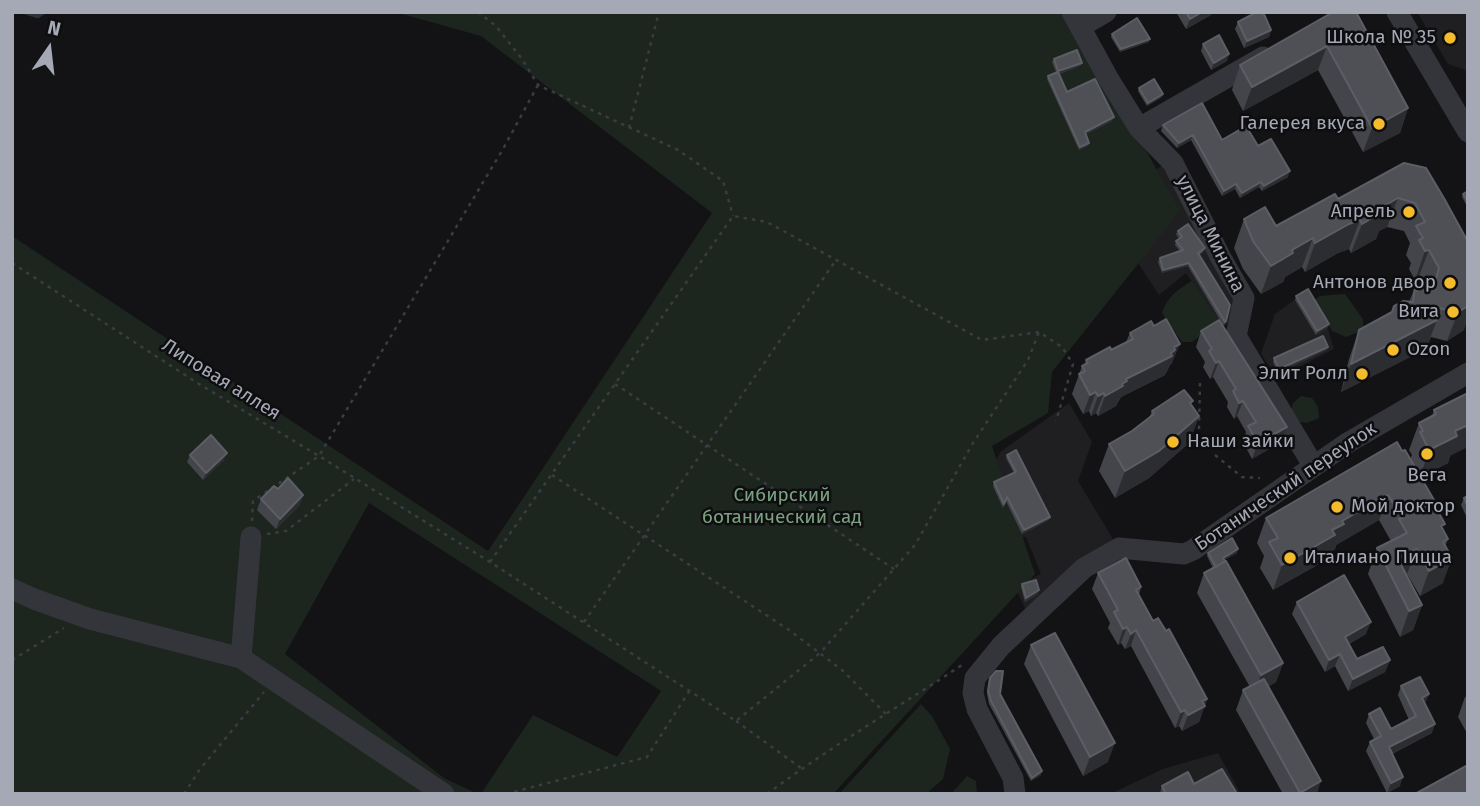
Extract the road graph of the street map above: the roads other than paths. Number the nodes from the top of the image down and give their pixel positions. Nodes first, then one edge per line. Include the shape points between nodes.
1 (1106, 12) edge
2 (1397, 12) edge
3 (1076, 20) edge
4 (1282, 46) edge
5 (1139, 128) junction
6 (1468, 132) edge
7 (1468, 373) edge
8 (1313, 466) junction
9 (251, 537) road end
10 (12, 589) edge
11 (241, 658) junction
12 (444, 794) edge
13 (1015, 794) edge

1 - 3 street
2 - 6 street
3 - 5 street, улица Минина
4 - 5 street
5 - 8 street, улица Минина via 1173,163 1244,298 1236,336
7 - 8 street, Ботанический переулок
8 - 13 street, Ботанический переулок via 1193,551 1119,548 1110,552 1084,568 988,660 975,678 973,693 1013,778
9 - 11 street
10 - 11 street via 90,619
11 - 12 street

